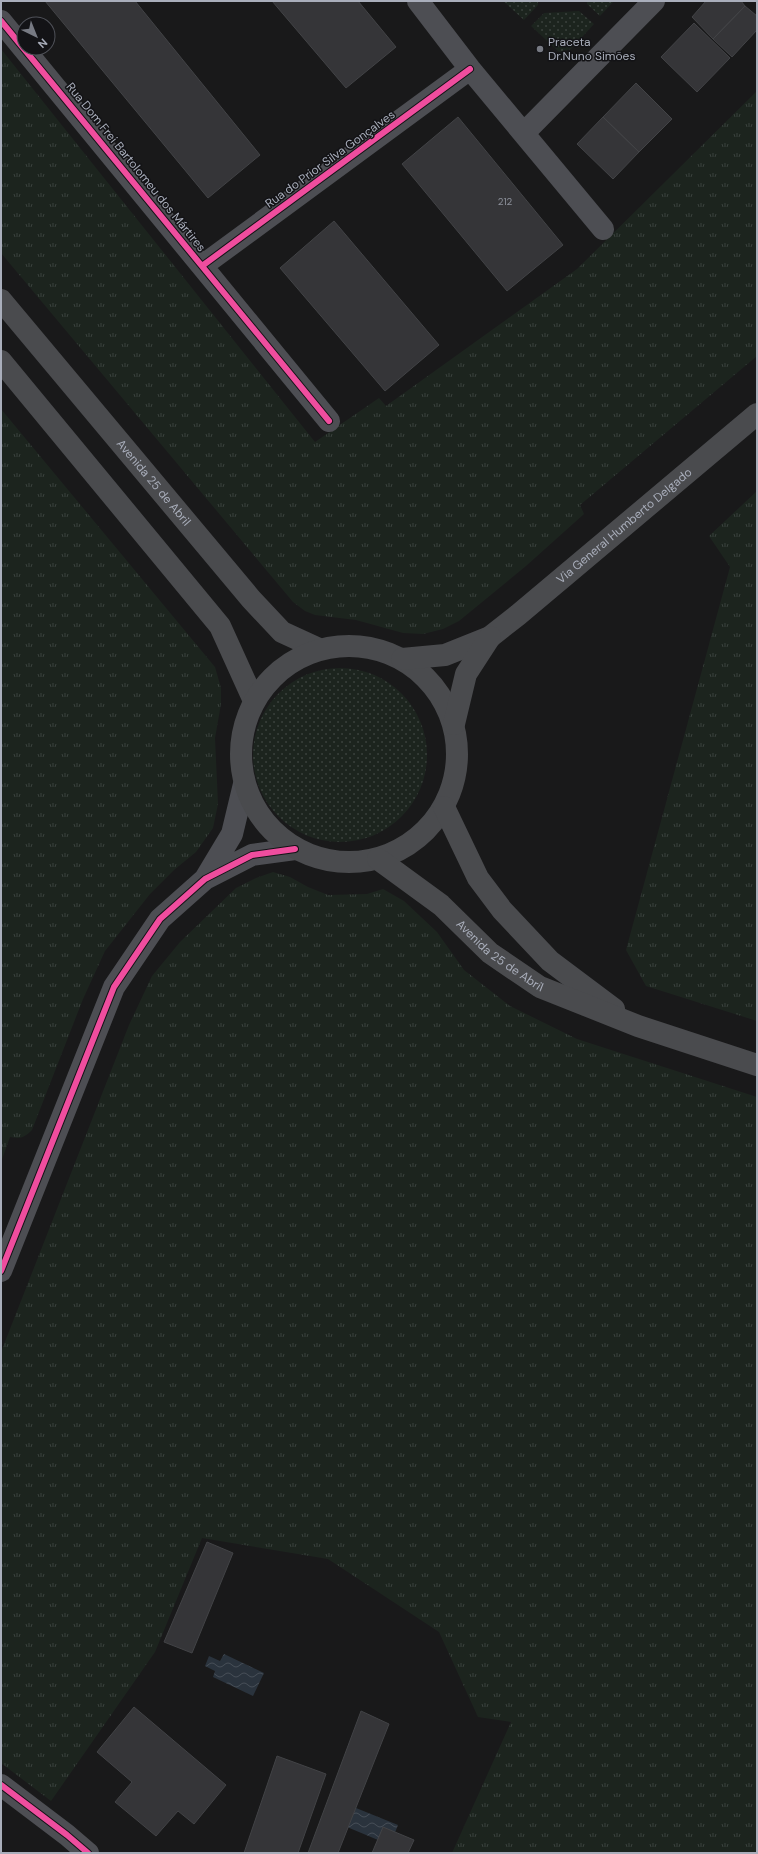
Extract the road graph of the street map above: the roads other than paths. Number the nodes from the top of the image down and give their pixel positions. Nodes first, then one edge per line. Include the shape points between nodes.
1 (654, 1) edge
2 (427, 5) edge
3 (1, 21) edge
4 (470, 69) junction
5 (524, 134) junction
6 (603, 229) dead end
7 (202, 266) junction
8 (1, 300) edge
9 (1, 361) edge
10 (757, 414) edge
11 (329, 421) dead end
12 (490, 637) junction
13 (319, 649) junction
14 (402, 659) junction
15 (254, 701) junction
16 (454, 724) junction
17 (244, 784) junction
18 (444, 807) junction
19 (296, 850) junction
20 (378, 859) junction
21 (205, 878) junction
22 (638, 1026) junction
23 (757, 1065) edge
24 (1, 1271) edge
25 (1, 1785) edge
26 (88, 1853) edge

1 - 5 street
2 - 4 street
3 - 7 street, Rua Dom Frei Bartolomeu dos Mártires
4 - 5 street
4 - 7 street, Rua do Prior Silva Gonçalves
5 - 6 street
7 - 11 street, Rua Dom Frei Bartolomeu dos Mártires
8 - 13 main road, Avenida 25 de Abril via 251,599 282,632
9 - 15 main road via 220,626
10 - 12 main road, Via General Humberto Delgado
12 - 14 main road, Via General Humberto Delgado via 445,655
12 - 16 main road, Via General Humberto Delgado via 466,674
13 - 14 main road via 348,645 376,648
13 - 15 main road via 293,661 270,678
14 - 16 main road via 425,676 443,698
15 - 17 main road via 243,728 240,756
16 - 18 main road via 458,752 456,774
17 - 19 main road via 255,810 273,833
17 - 21 street via 232,834
18 - 20 main road via 427,830 404,848
18 - 22 main road, Avenida 25 de Abril via 478,878 502,910 550,961
19 - 20 main road via 322,860 350,863
19 - 21 street via 252,855
20 - 22 main road, Avenida 25 de Abril via 441,905 490,953 540,987
21 - 24 street via 160,919 114,987
22 - 23 main road, Avenida 25 de Abril
25 - 26 street

